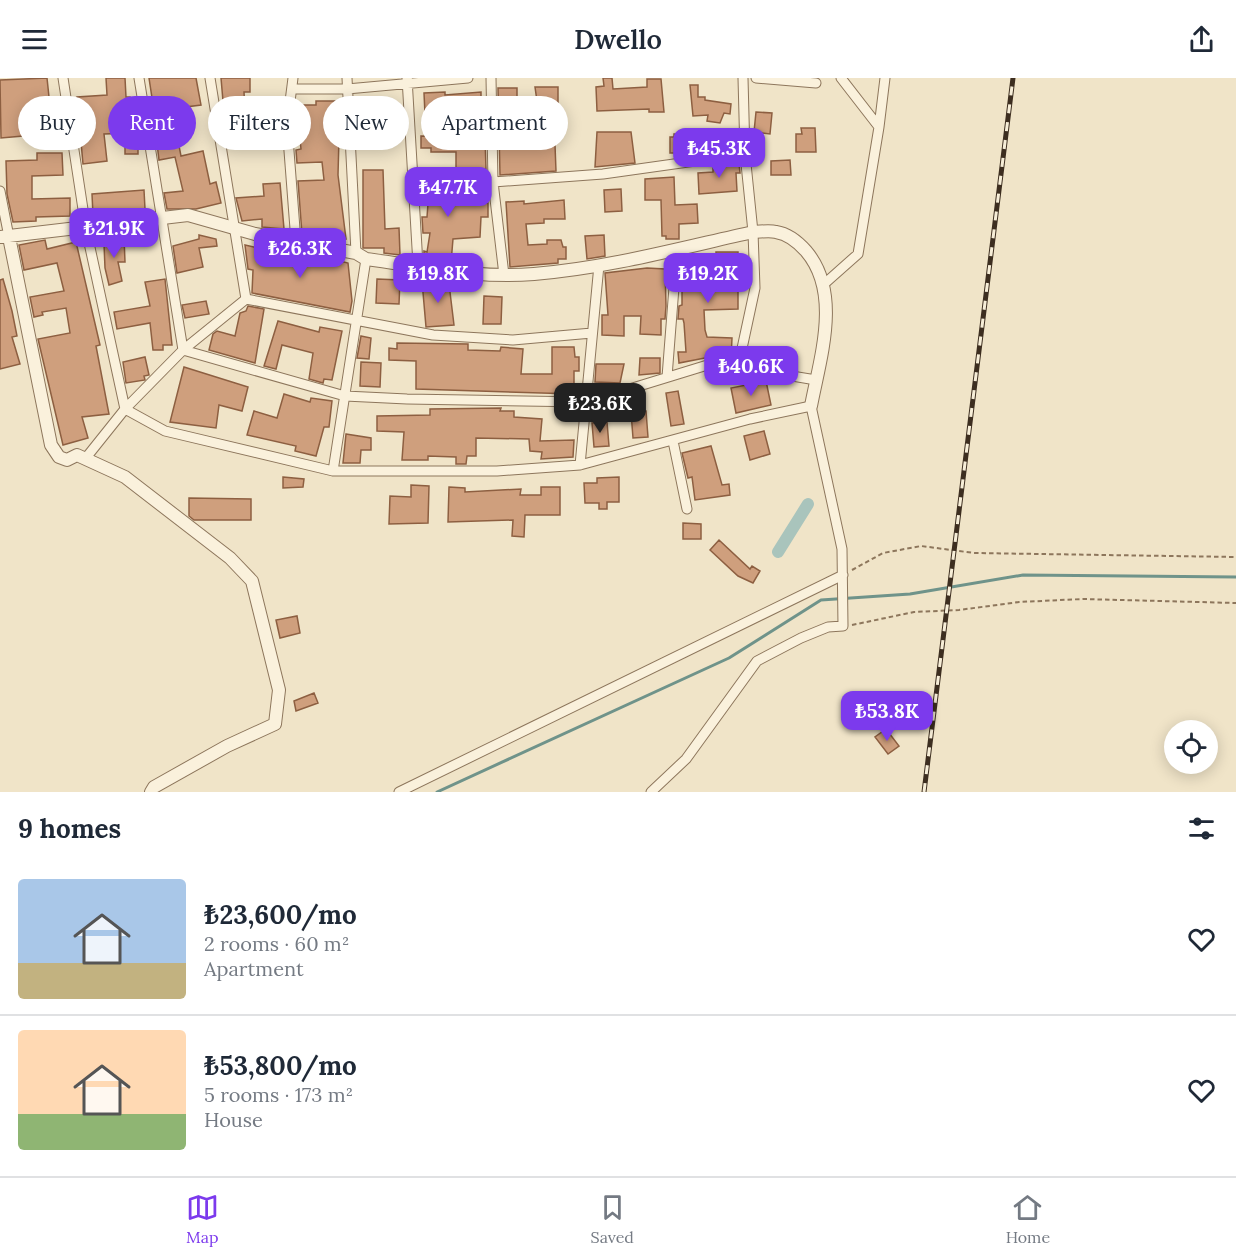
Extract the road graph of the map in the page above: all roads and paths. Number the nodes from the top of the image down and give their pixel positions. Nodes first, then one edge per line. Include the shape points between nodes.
1 (63, 78) edge
2 (139, 78) edge
3 (210, 78) edge
4 (293, 78) edge
5 (347, 78) edge
6 (468, 78) edge
7 (491, 78) edge
8 (743, 78) edge
9 (756, 78) edge
10 (841, 78) edge
11 (885, 78) edge
12 (407, 81) edge
13 (816, 83) dead end
14 (347, 88) junction
15 (293, 89) junction
16 (879, 127) junction
17 (745, 154) junction
18 (493, 182) junction
19 (0, 191) edge
20 (162, 217) junction
21 (234, 227) junction
22 (86, 229) junction
23 (753, 232) junction
24 (4, 237) edge
25 (296, 242) junction
26 (677, 249) junction
27 (361, 256) junction
28 (418, 265) junction
29 (599, 265) junction
30 (504, 275) junction
31 (823, 285) junction
32 (246, 299) junction
33 (358, 320) junction
34 (592, 333) junction
35 (183, 350) junction
36 (738, 367) junction
37 (668, 376) junction
38 (816, 380) junction
39 (345, 396) junction
40 (587, 402) junction
41 (810, 406) junction
42 (125, 410) junction
43 (673, 441) junction
44 (85, 459) junction
45 (580, 465) junction
46 (333, 471) junction
47 (687, 509) dead end
48 (1236, 557) edge
49 (843, 575) junction
50 (1236, 603) edge
51 (843, 626) junction
52 (151, 792) edge
53 (399, 792) edge
54 (651, 792) edge

1 - 22 street
2 - 20 street
3 - 21 street
4 - 15 street
5 - 14 street
6 - 12 street
7 - 18 street
8 - 17 street
9 - 13 street
10 - 16 street
11 - 16 street
12 - 14 street
12 - 28 street
14 - 15 street
14 - 27 street
15 - 25 street via 287,125
16 - 31 street via 858,254
17 - 18 street via 603,174
17 - 23 street
18 - 30 street
19 - 24 street
20 - 21 street via 188,215
20 - 22 street
20 - 35 street
21 - 25 street
21 - 32 street
22 - 24 street
22 - 42 street
23 - 26 street
23 - 31 street via 777,232 797,240 812,258
23 - 36 street via 755,288
24 - 44 street via 51,445 59,457 67,460 77,455
25 - 27 street
26 - 29 street
26 - 37 street
27 - 28 street
27 - 33 street
28 - 30 street
29 - 30 street
29 - 34 street
31 - 38 street via 825,326
32 - 33 street
32 - 35 street
33 - 34 street via 433,335 501,339
33 - 39 street
34 - 40 street
35 - 39 street
35 - 42 street
36 - 37 street via 714,363
36 - 38 street
37 - 40 street
38 - 41 street
39 - 40 street
39 - 46 street
40 - 45 street
41 - 43 street
41 - 49 street via 842,549
42 - 44 street
42 - 46 street via 165,431
43 - 45 street
43 - 47 street
44 - 52 street via 124,477 230,558 252,581 279,690 275,724 227,746
45 - 46 street via 497,471
48 - 49 path via 974,553 921,546 883,553
49 - 51 street
49 - 53 street
50 - 51 path via 1083,599 1019,602 914,612
51 - 54 street via 828,627 757,661 686,759

